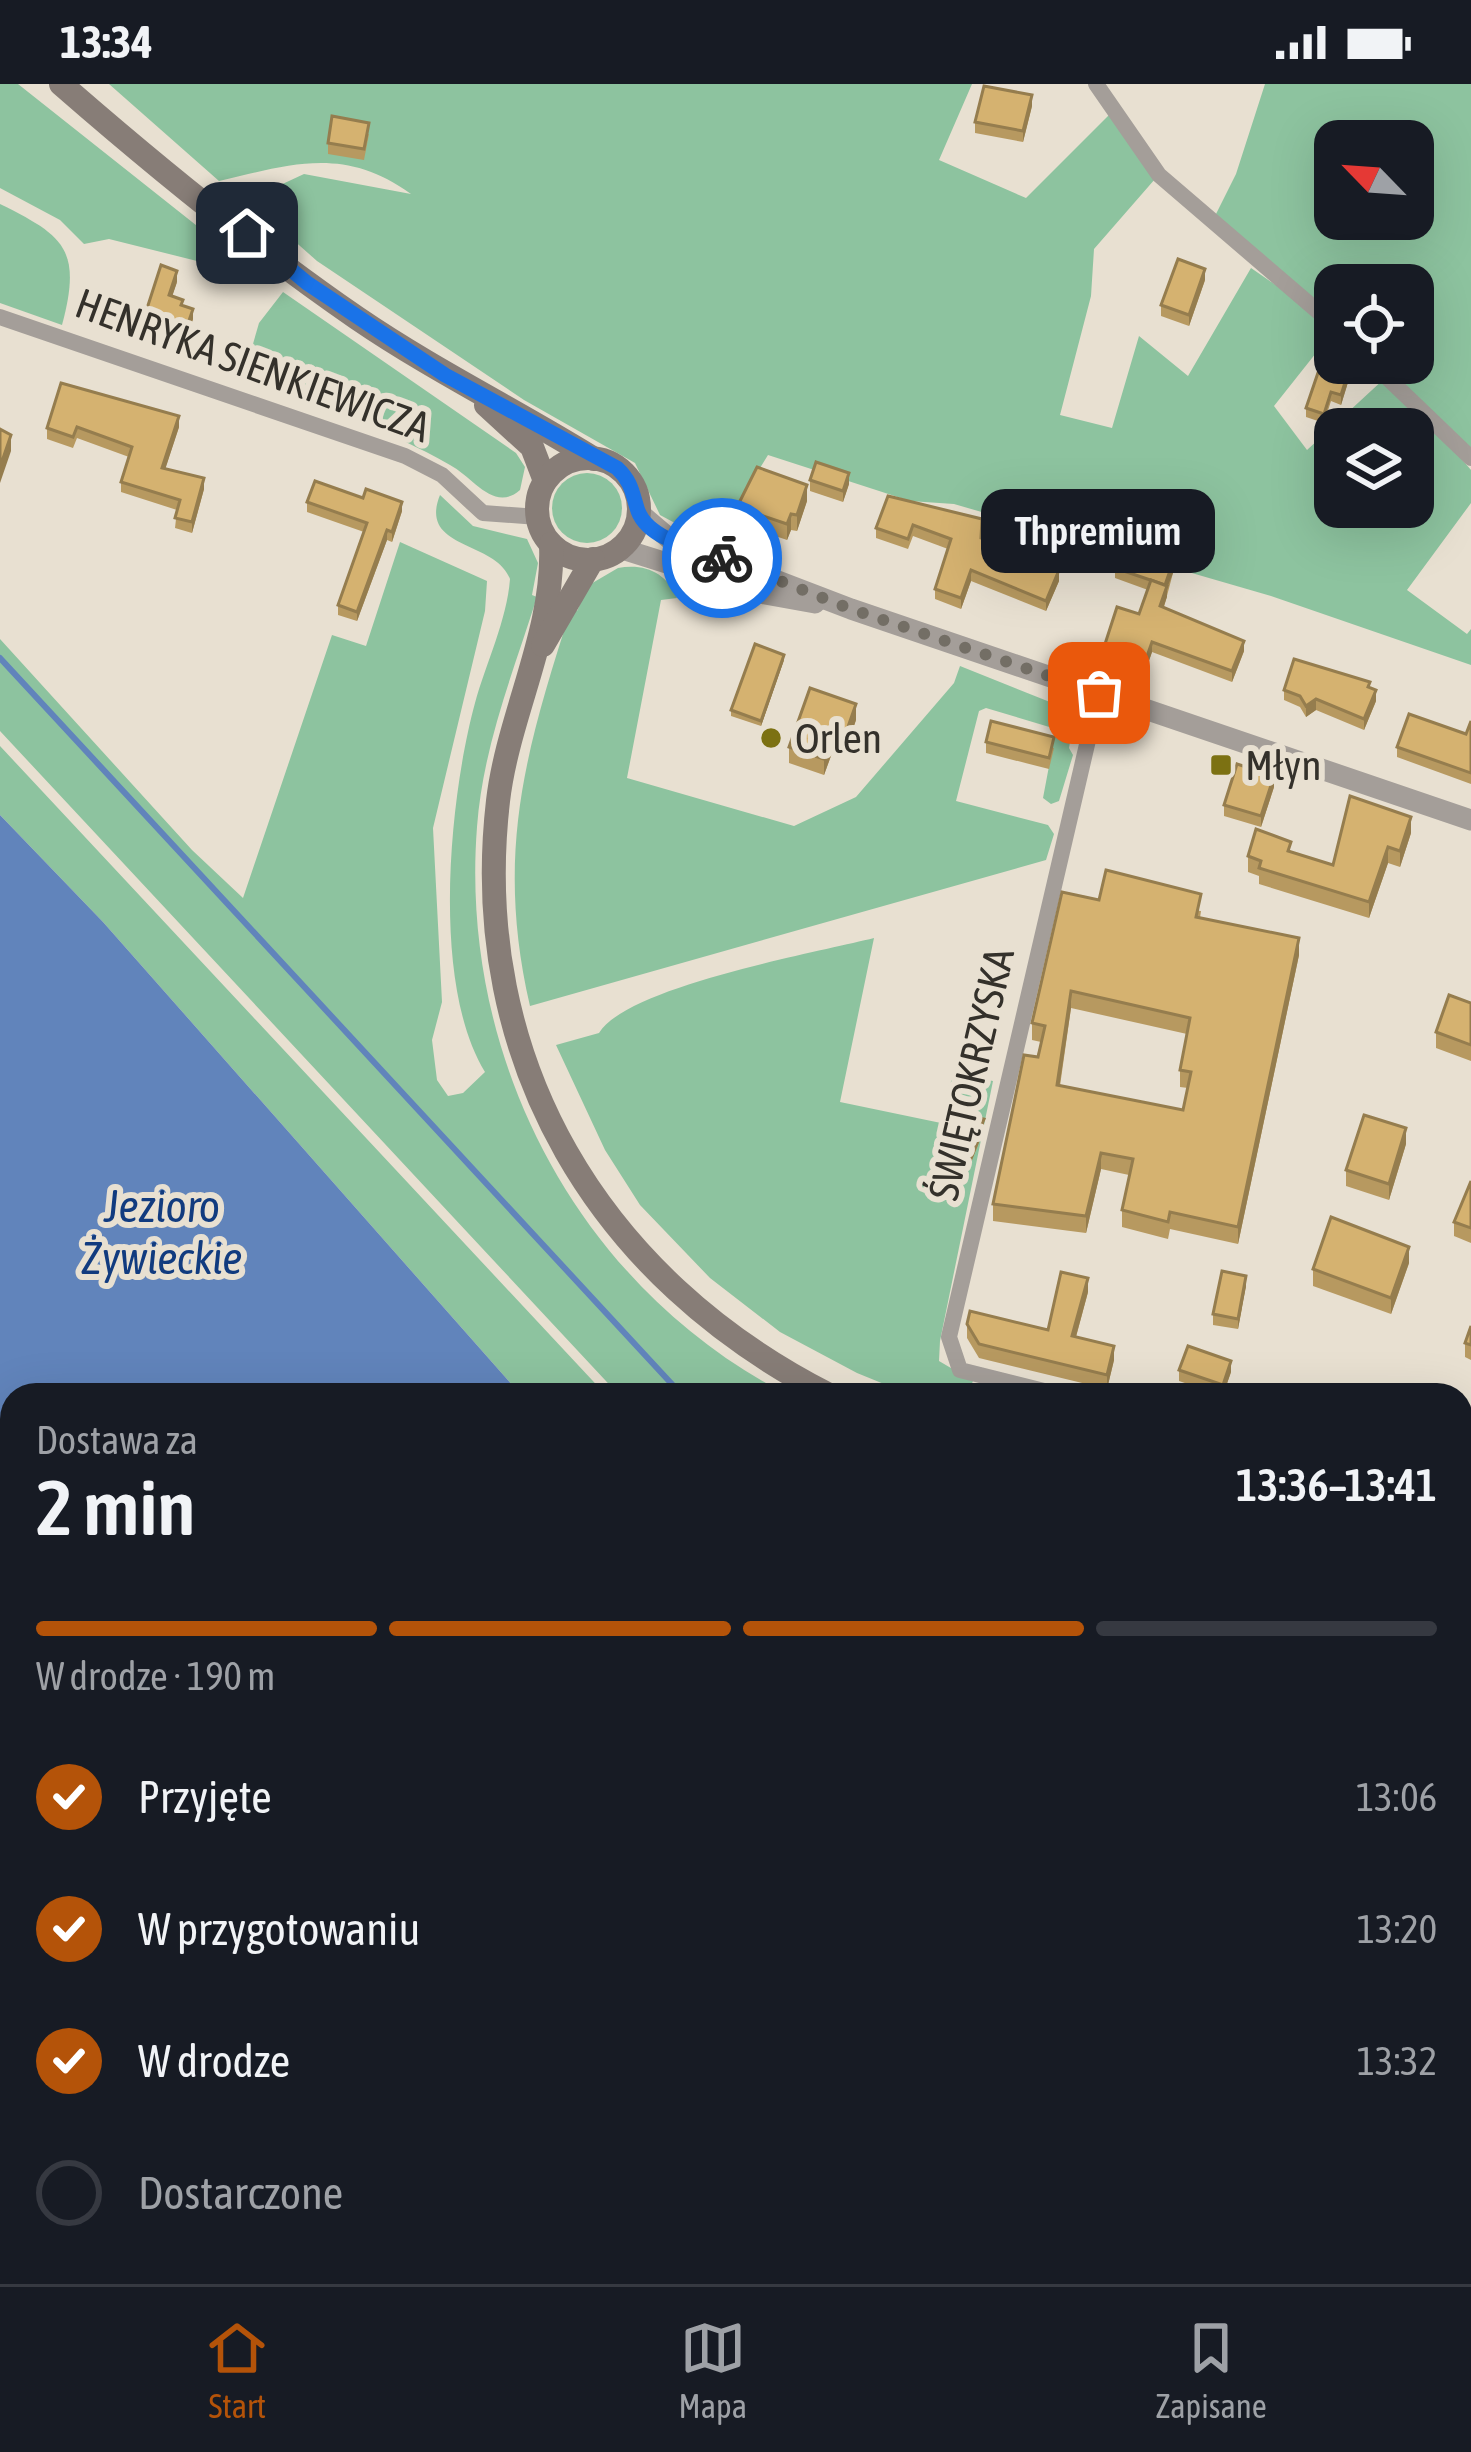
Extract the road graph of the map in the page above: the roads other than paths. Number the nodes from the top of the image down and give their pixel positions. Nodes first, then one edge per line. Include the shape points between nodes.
1 (62, 84) edge
2 (1096, 84) edge
3 (1314, 308) edge
4 (0, 317) edge
5 (1394, 384) edge
6 (476, 394) junction
7 (1471, 458) edge
8 (593, 459) junction
9 (545, 481) junction
10 (638, 512) junction
11 (538, 517) junction
12 (551, 544) junction
13 (619, 548) junction
14 (593, 560) junction
15 (851, 609) junction
16 (535, 660) junction
17 (1099, 693) junction
18 (1471, 820) edge
19 (809, 1383) edge
20 (1012, 1383) edge

1 - 6 main road via 307,283
2 - 3 street via 1159,175
4 - 11 street, HENRYKA SIENKIEWICZA via 405,456 442,475 489,516
5 - 7 street
6 - 8 main road
6 - 9 main road via 532,447
8 - 9 main road via 566,463
8 - 10 main road via 629,480
9 - 11 main road
10 - 13 main road
10 - 15 street via 671,540
11 - 12 main road
12 - 14 main road
12 - 16 main road
13 - 14 main road
13 - 15 street via 765,594
14 - 16 main road
15 - 17 street
16 - 19 main road via 503,769 493,869 502,975 536,1090 586,1188 655,1274 725,1334
17 - 18 street
17 - 20 street, ŚWIĘTOKRZYSKA via 949,1337 960,1370

